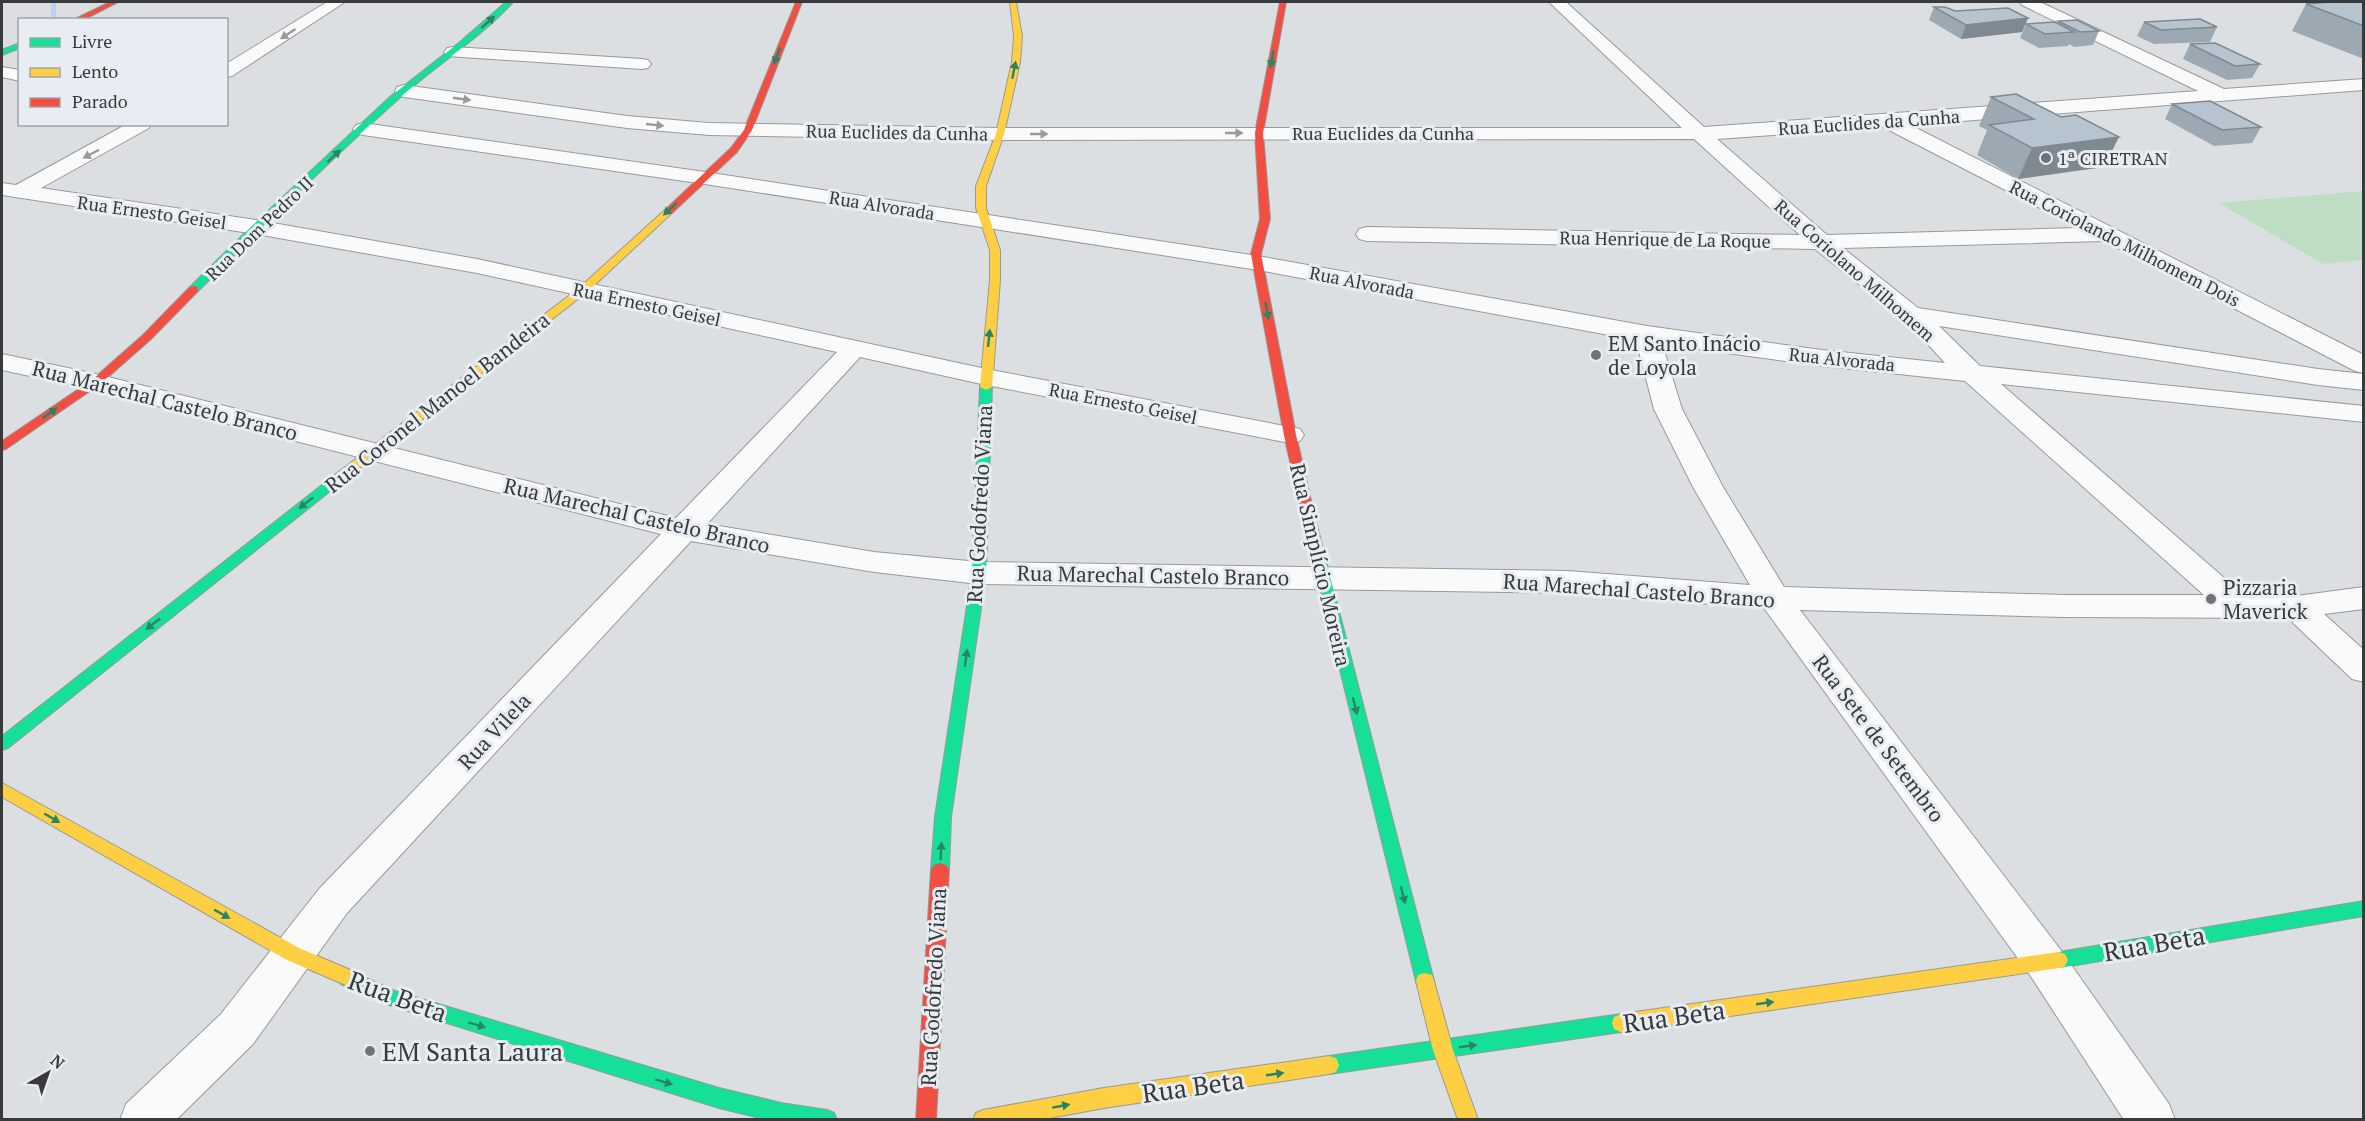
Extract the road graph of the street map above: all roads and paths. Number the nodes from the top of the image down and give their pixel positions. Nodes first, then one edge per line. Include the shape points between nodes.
1 (115, 2) edge
2 (337, 2) edge
3 (510, 2) edge
4 (799, 2) edge
5 (1013, 2) edge
6 (1283, 2) edge
7 (1557, 2) edge
8 (2028, 2) edge
9 (80, 18) edge
10 (18, 46) edge
11 (453, 52) junction
12 (2, 53) edge
13 (642, 64) dead end
14 (228, 71) edge
15 (2, 72) edge
16 (18, 76) edge
17 (2364, 84) edge
18 (399, 95) junction
19 (2221, 95) junction
20 (1886, 121) junction
21 (366, 125) junction
22 (138, 126) edge
23 (748, 130) junction
24 (1259, 133) junction
25 (1699, 133) junction
26 (1000, 134) junction
27 (709, 174) junction
28 (10, 191) edge
29 (983, 214) junction
30 (256, 227) junction
31 (1367, 234) dead end
32 (2108, 234) junction
33 (1821, 242) junction
34 (1257, 258) junction
35 (583, 290) junction
36 (1916, 319) junction
37 (1647, 334) junction
38 (854, 350) junction
39 (2, 362) edge
40 (2364, 365) edge
41 (1964, 366) junction
42 (986, 377) junction
43 (96, 382) junction
44 (2364, 382) edge
45 (2364, 414) edge
46 (1290, 435) junction
47 (2, 446) edge
48 (372, 451) junction
49 (684, 530) junction
50 (979, 573) junction
51 (1322, 578) junction
52 (1774, 598) junction
53 (2364, 598) edge
54 (2237, 607) junction
55 (2296, 607) junction
56 (2364, 670) edge
57 (2, 744) edge
58 (2, 789) edge
59 (2364, 908) edge
60 (293, 954) junction
61 (2045, 962) junction
62 (1443, 1050) junction
63 (143, 1119) edge
64 (827, 1119) edge
65 (926, 1119) edge
66 (983, 1119) edge
67 (1468, 1119) edge
68 (2152, 1119) edge

1 - 9 street
2 -> 14 street
11 -> 3 street, Rua Dom Pedro II
4 -> 23 street, Rua Coronel Manoel Bandeira
26 -> 5 street, Rua Godofredo Viana via 1016,62 1018,36
6 -> 24 street, Rua Simplício Moreira
7 - 25 street, Rua Coriolano Milhomem
8 - 19 street
10 - 12 street
11 - 13 street
11 - 18 street, Rua Dom Pedro II
15 - 16 street
17 - 19 street, Rua Euclides da Cunha
18 - 21 street, Rua Dom Pedro II
18 -> 23 street, Rua Euclides da Cunha via 627,122
19 - 20 street, Rua Euclides da Cunha
20 - 25 street, Rua Euclides da Cunha
20 - 32 street, Rua Coriolando Milhomem Dois
21 - 27 street, Rua Alvorada
30 -> 21 street, Rua Dom Pedro II
22 -> 28 street
23 - 26 street, Rua Euclides da Cunha
23 - 27 street, Rua Coronel Manoel Bandeira
24 - 25 street, Rua Euclides da Cunha
26 -> 24 street, Rua Euclides da Cunha
24 - 34 street, Rua Simplício Moreira via 1265,219
25 - 33 street, Rua Coriolano Milhomem
26 - 29 street, Rua Godofredo Viana via 981,186
27 - 29 street, Rua Alvorada
27 -> 35 street, Rua Coronel Manoel Bandeira
28 - 30 street, Rua Ernesto Geisel
29 - 34 street, Rua Alvorada
42 -> 29 street, Rua Godofredo Viana via 995,250
30 - 35 street, Rua Ernesto Geisel via 477,266
30 - 43 street, Rua Dom Pedro II
31 - 33 street, Rua Henrique de La Roque
32 - 33 street, Rua Henrique de La Roque
32 - 40 street, Rua Coriolando Milhomem Dois
33 - 36 street, Rua Coriolano Milhomem
34 - 37 street, Rua Alvorada
34 -> 46 street, Rua Simplício Moreira
35 - 38 street, Rua Ernesto Geisel
35 - 48 street, Rua Coronel Manoel Bandeira
36 - 41 street, Rua Coriolano Milhomem
36 - 44 street
37 - 41 street, Rua Alvorada via 1822,358
37 - 52 street, Rua Sete de Setembro via 1668,409 1708,487
38 - 42 street, Rua Ernesto Geisel
38 - 49 street, Rua Vilela
39 - 43 street, Rua Marechal Castelo Branco
41 - 45 street, Rua Alvorada
41 - 54 street, Rua Coriolano Milhomem
42 - 46 street, Rua Ernesto Geisel
42 - 50 street, Rua Godofredo Viana
47 -> 43 street, Rua Dom Pedro II
43 - 48 street, Rua Marechal Castelo Branco
46 - 51 street, Rua Simplício Moreira
48 - 49 street, Rua Marechal Castelo Branco
48 -> 57 street, Rua Coronel Manoel Bandeira
49 - 50 street, Rua Marechal Castelo Branco via 853,559
49 - 60 street, Rua Vilela via 333,902
50 - 51 street, Rua Marechal Castelo Branco
65 -> 50 street, Rua Godofredo Viana via 943,817
51 - 52 street, Rua Marechal Castelo Branco via 1568,582
51 -> 62 street, Rua Simplício Moreira
52 - 54 street, Rua Marechal Castelo Branco
52 - 61 street, Rua Sete de Setembro
53 - 55 street, Rua Marechal Castelo Branco
54 - 55 street, Rua Marechal Castelo Branco
55 - 56 street
58 -> 60 street, Rua Beta
59 - 61 street, Rua Beta
60 - 63 street, Rua Vilela via 237,1029
60 -> 64 street, Rua Beta via 392,998 719,1098
62 -> 61 street, Rua Beta
61 - 68 street, Rua Sete de Setembro
66 -> 62 street, Rua Beta
62 - 67 street, Rua Simplício Moreira

